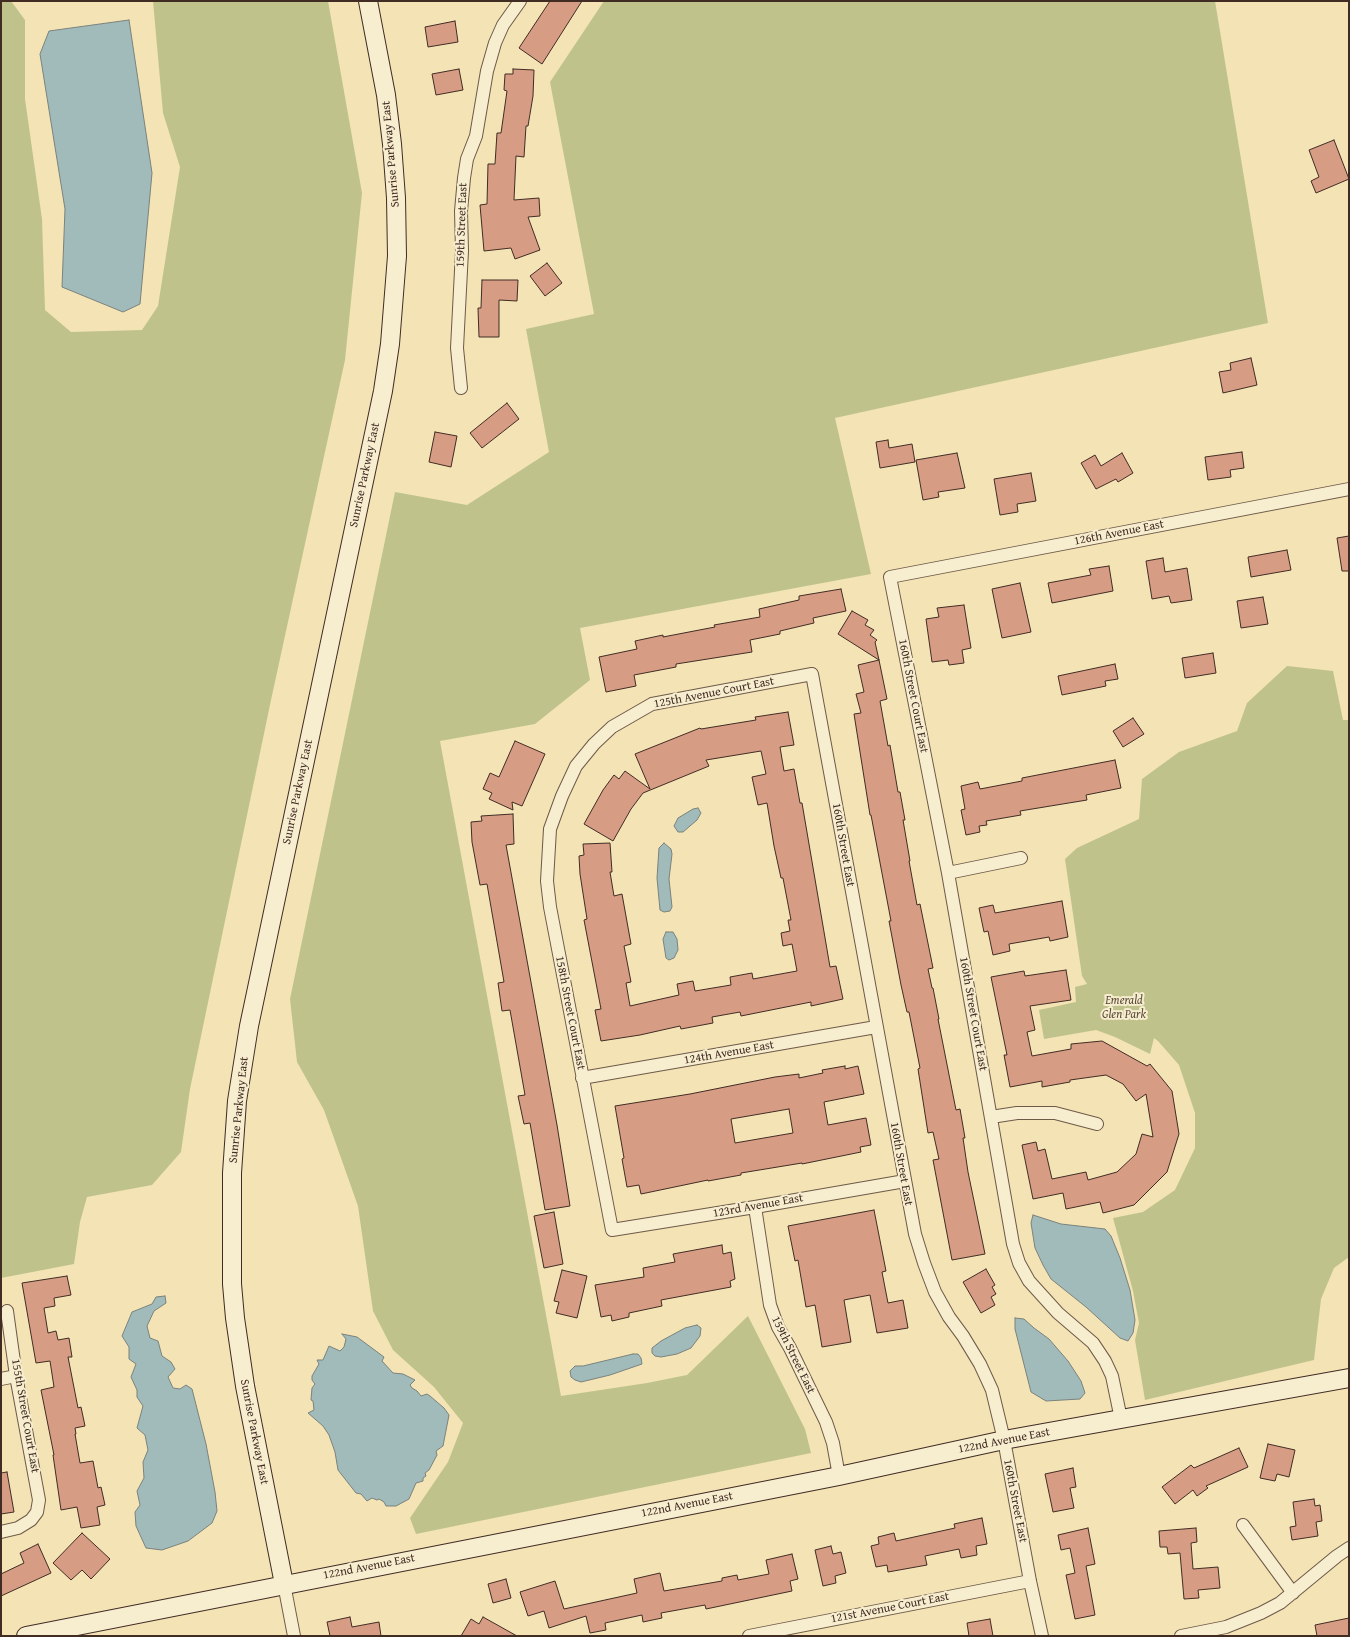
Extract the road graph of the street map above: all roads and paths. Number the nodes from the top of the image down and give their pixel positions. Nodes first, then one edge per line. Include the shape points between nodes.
1 (368, 1) edge
2 (520, 1) edge
3 (460, 388) dead end
4 (1349, 489) edge
5 (890, 576) joint
6 (812, 674) joint
7 (562, 796) joint
8 (1021, 858) dead end
9 (948, 873) junction
10 (876, 1027) junction
11 (582, 1078) junction
12 (991, 1117) junction
13 (1097, 1124) dead end
14 (904, 1181) junction
15 (755, 1207) junction
16 (612, 1230) joint
17 (7, 1311) dead end
18 (16, 1376) junction
19 (1349, 1378) edge
20 (1, 1379) edge
21 (1120, 1419) junction
22 (1004, 1440) junction
23 (839, 1476) junction
24 (1243, 1526) dead end
25 (1, 1532) edge
26 (1349, 1548) edge
27 (1030, 1581) junction
28 (284, 1584) junction
29 (1293, 1593) junction
30 (793, 1632) edge
31 (26, 1636) edge
32 (294, 1636) edge
33 (750, 1636) edge
34 (1042, 1636) edge
35 (1181, 1636) edge

1 - 28 street, Sunrise Parkway East via 386,95 396,198 397,256 390,344 380,406 249,1026 237,1101 232,1173 232,1284 236,1326 245,1386
2 - 3 street, 159th Street East via 503,25 495,44 487,71 476,136 464,178 456,348
4 - 5 street, 126th Avenue East
5 - 9 street, 160th Street Court East
6 - 7 street, 125th Avenue Court East via 652,704 612,727 594,744 576,766
6 - 10 street, 160th Street East
7 - 11 street, 158th Street Court East via 550,829 547,881
8 - 9 street
9 - 12 street, 160th Street Court East
10 - 11 street, 124th Avenue East
10 - 14 street, 160th Street East
11 - 16 street, 158th Street Court East
12 - 13 street via 1017,1113 1055,1113
12 - 21 street, 160th Street Court East via 1013,1244 1019,1263 1029,1281 1043,1297 1093,1342 1112,1376
14 - 15 street, 123rd Avenue East
14 - 22 street, 160th Street East via 914,1234 935,1292 948,1317 980,1364 992,1390
15 - 16 street, 123rd Avenue East
15 - 23 street, 159th Street East via 770,1305 778,1327 826,1422
17 - 18 street, 155th Street Court East
18 - 20 street
18 - 25 street, 155th Street Court East via 39,1500 37,1512 31,1520 18,1528
19 - 21 street, 122nd Avenue East
21 - 22 street, 122nd Avenue East
22 - 23 street, 122nd Avenue East
22 - 27 street, 160th Street East
23 - 28 street, 122nd Avenue East
24 - 29 street
26 - 29 street
27 - 30 street, 121st Avenue Court East
27 - 34 street, 160th Street East
28 - 31 street, 122nd Avenue East
28 - 32 street
29 - 35 street via 1262,1613 1233,1624
30 - 33 street, 121st Avenue Court East

